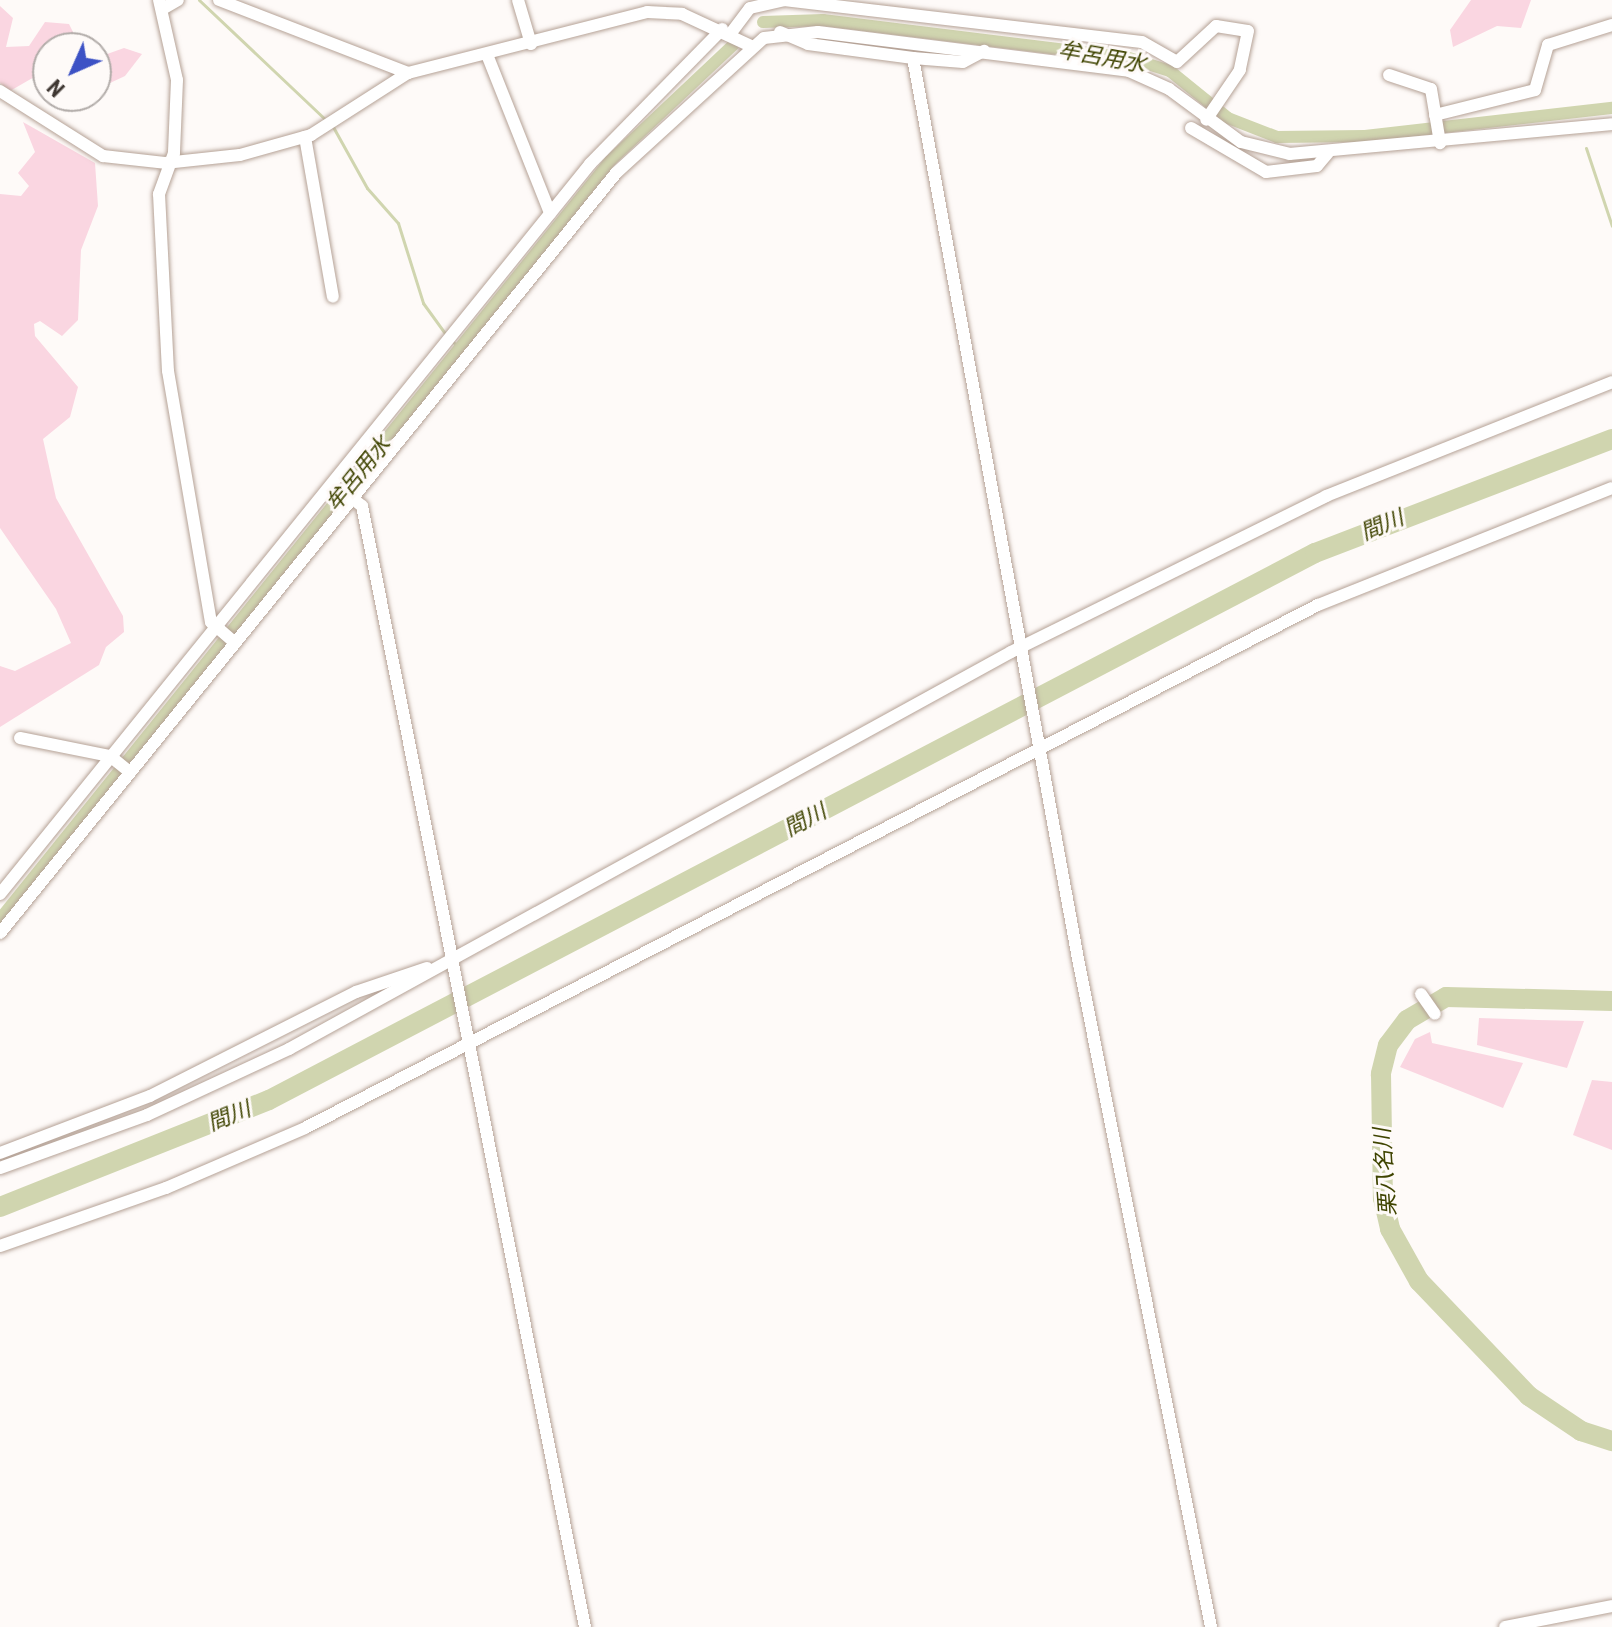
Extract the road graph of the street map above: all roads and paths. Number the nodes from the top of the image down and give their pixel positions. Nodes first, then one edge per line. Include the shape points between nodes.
1 (178, 0) edge
2 (219, 0) edge
3 (518, 0) edge
4 (161, 4) edge
5 (882, 14) junction
6 (1612, 25) edge
7 (726, 31) junction
8 (780, 32) junction
9 (880, 35) junction
10 (531, 44) junction
11 (751, 46) junction
12 (984, 51) junction
13 (488, 57) junction
14 (913, 58) junction
15 (1157, 66) junction
16 (408, 73) junction
17 (1389, 75) dead end
18 (0, 91) edge
19 (1208, 117) junction
20 (1612, 124) edge
21 (1191, 128) dead end
22 (1436, 128) junction
23 (305, 137) junction
24 (1328, 153) junction
25 (172, 162) junction
26 (550, 213) junction
27 (333, 297) dead end
28 (448, 344) junction
29 (461, 361) junction
30 (1612, 382) edge
31 (1612, 488) edge
32 (352, 498) junction
33 (218, 628) junction
34 (233, 641) junction
35 (1022, 650) junction
36 (20, 738) dead end
37 (1038, 750) junction
38 (112, 756) junction
39 (128, 770) junction
40 (0, 894) edge
41 (0, 933) edge
42 (451, 961) junction
43 (434, 969) junction
44 (1421, 994) dead end
45 (1434, 1012) dead end
46 (468, 1042) junction
47 (0, 1153) edge
48 (0, 1168) edge
49 (0, 1246) edge
50 (1612, 1606) edge
51 (585, 1627) edge
52 (1211, 1627) edge
53 (1505, 1627) edge

1 - 4 street
2 - 16 street
3 - 10 street
4 - 25 street via 177,80
5 - 7 street via 784,0 750,8
5 - 9 street
5 - 15 street via 1142,42
6 - 22 street via 1548,45 1535,90
7 - 10 street via 647,12
7 - 11 street
7 - 26 street
8 - 9 street
8 - 11 street
8 - 14 street via 808,44
9 - 12 street
10 - 13 street
11 - 29 street via 616,173
12 - 14 street via 963,62
12 - 15 street
13 - 16 street
13 - 26 street
14 - 35 street
15 - 19 street
15 - 19 street via 1182,62 1222,24 1248,31 1240,70
16 - 23 street
17 - 22 street via 1431,89
18 - 25 street via 103,156
19 - 24 street via 1266,151
20 - 22 street
21 - 24 street via 1266,172 1317,166
22 - 24 street
23 - 25 street
23 - 27 street
25 - 33 street via 159,194 168,371
26 - 28 street
28 - 29 street
28 - 33 street
29 - 32 street
30 - 35 street via 1326,496
31 - 37 street via 1318,605
32 - 34 street
32 - 42 street via 362,506
33 - 34 street
33 - 38 street
34 - 39 street
35 - 37 street
35 - 42 street
36 - 38 street
37 - 46 street
37 - 52 street
38 - 39 street
38 - 40 street
39 - 41 street
42 - 43 street
42 - 46 street
43 - 47 street via 356,992 222,1064
43 - 48 street via 223,1083
44 - 45 street
46 - 49 street via 252,1153
46 - 51 street
50 - 53 street

